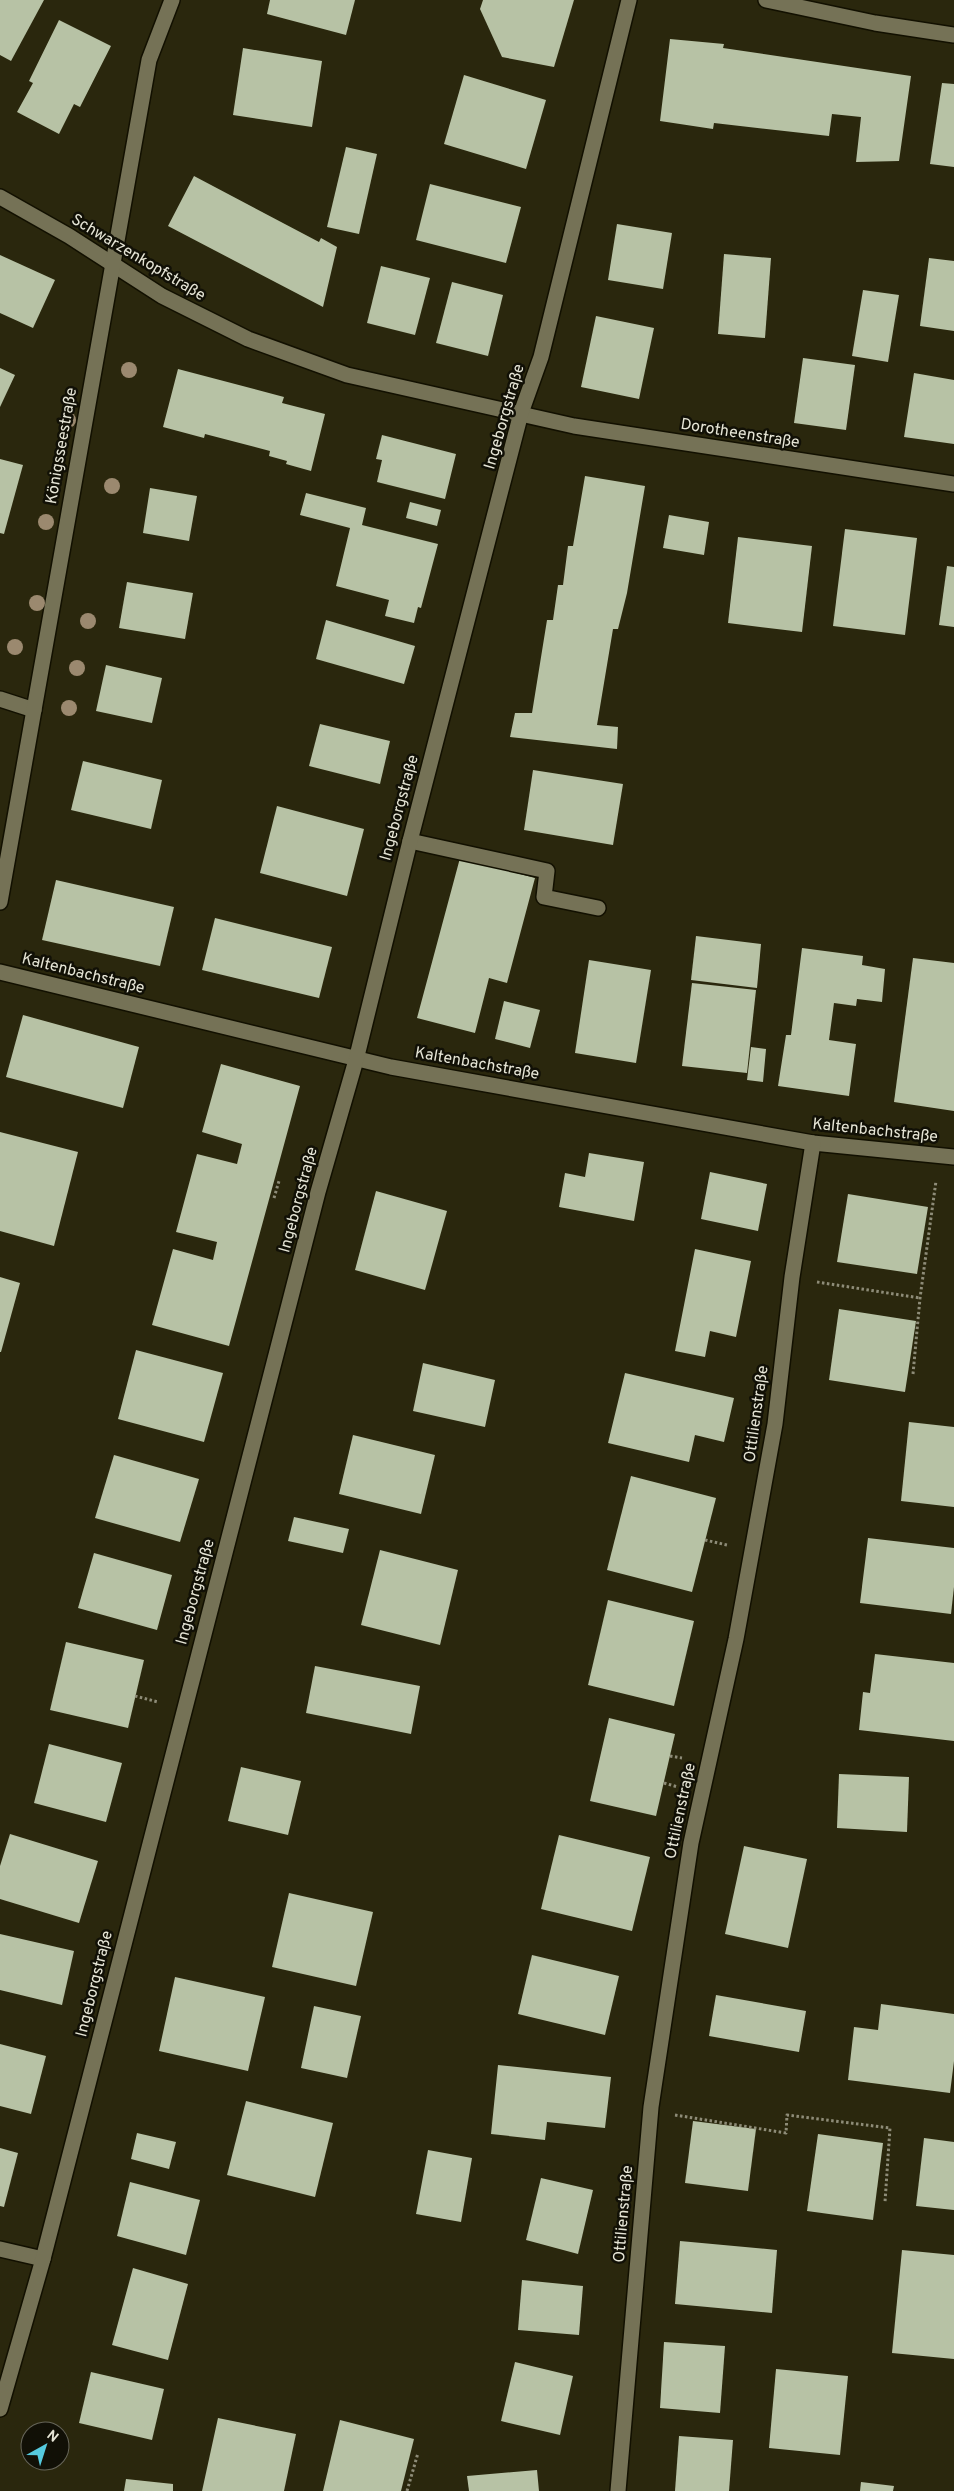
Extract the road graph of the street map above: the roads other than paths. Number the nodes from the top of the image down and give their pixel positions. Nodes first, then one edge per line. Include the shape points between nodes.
1 (172, 0) edge
2 (629, 0) edge
3 (766, 0) edge
4 (954, 35) edge
5 (0, 197) edge
6 (113, 264) junction
7 (522, 413) junction
8 (954, 484) edge
9 (0, 699) edge
10 (34, 710) junction
11 (410, 841) junction
12 (0, 902) edge
13 (598, 908) dead end
14 (0, 972) edge
15 (356, 1060) junction
16 (813, 1143) junction
17 (954, 1158) edge
18 (0, 2249) edge
19 (42, 2259) junction
20 (0, 2409) edge
21 (618, 2491) edge

1 - 6 street, Königsseestraße via 149,60
2 - 7 street, Ingeborgstraße via 541,357
3 - 4 street
5 - 6 street, Schwarzenkopfstraße
6 - 7 street, Schwarzenkopfstraße via 162,296 248,340 347,375
6 - 10 street, Königsseestraße
7 - 8 street, Dorotheenstraße via 574,426
7 - 11 street, Ingeborgstraße
9 - 10 street
10 - 12 street, Königsseestraße
11 - 13 street via 547,871 544,897
11 - 15 street, Ingeborgstraße
14 - 15 street, Kaltenbachstraße
15 - 16 street, Kaltenbachstraße
15 - 19 street, Ingeborgstraße via 316,1201
16 - 17 street, Kaltenbachstraße
16 - 21 street, Ottilienstraße via 774,1424 736,1639 691,1843 651,2107
18 - 19 street
19 - 20 street, Ingeborgstraße

